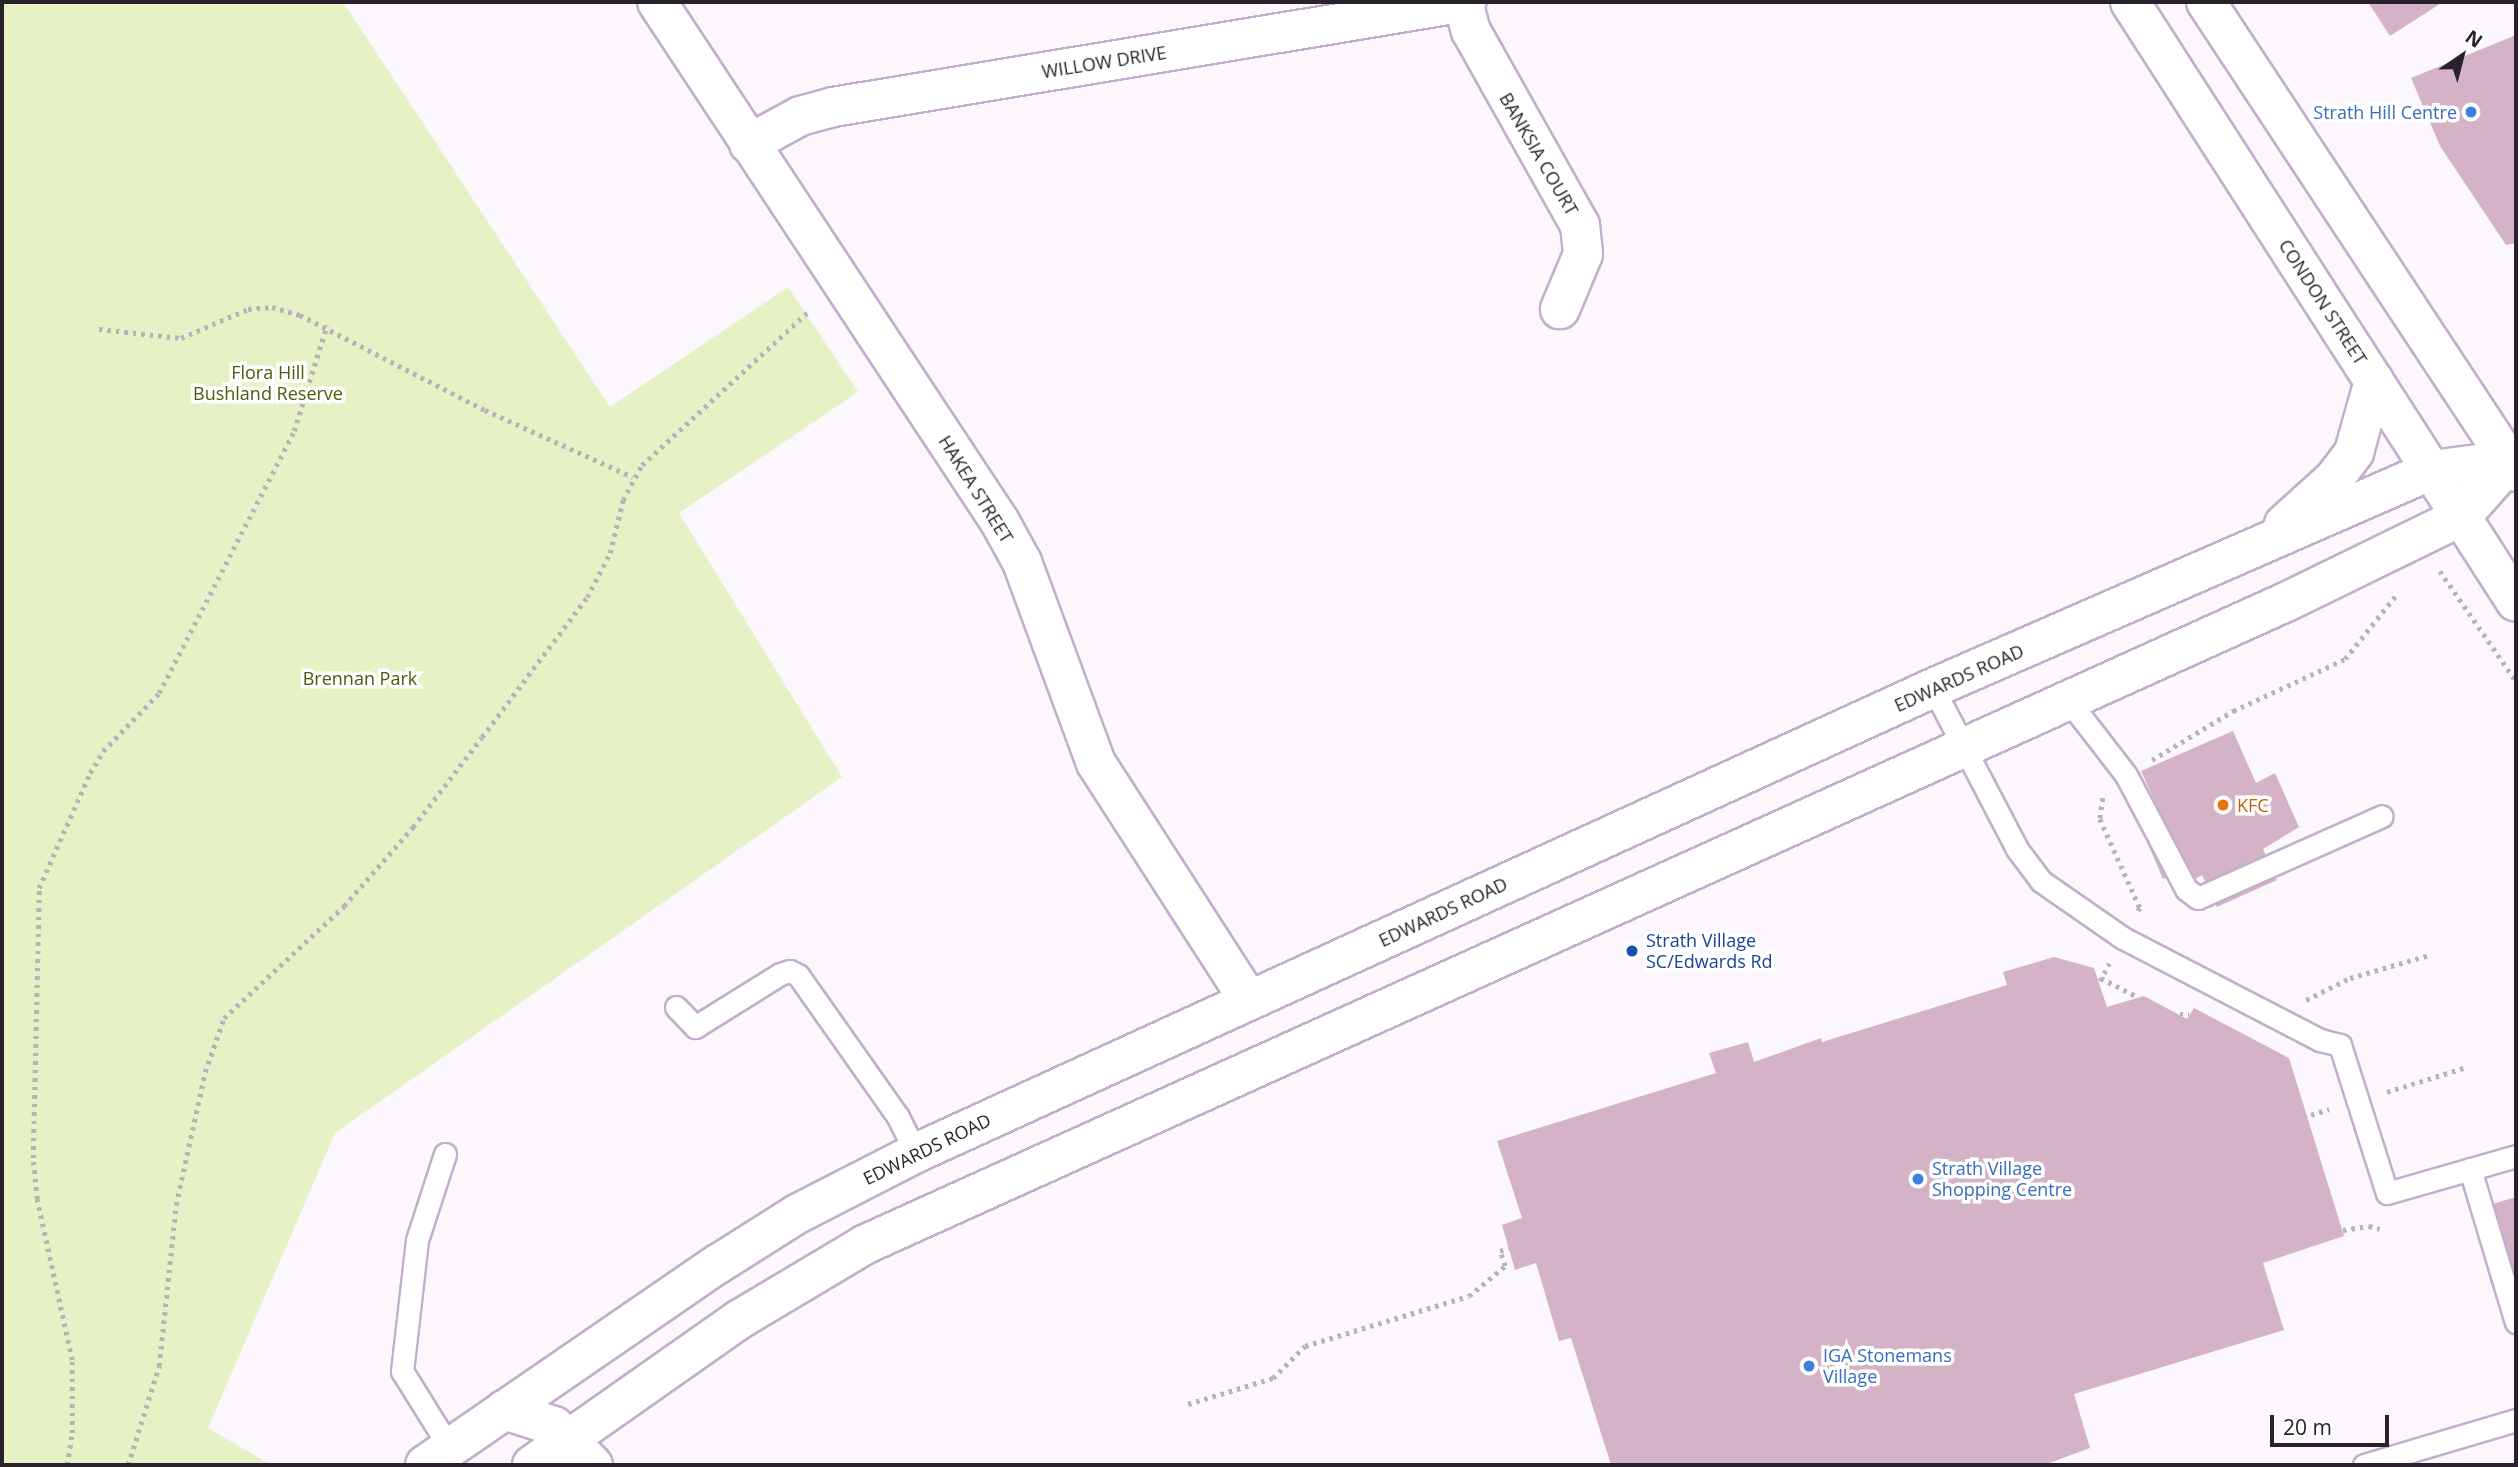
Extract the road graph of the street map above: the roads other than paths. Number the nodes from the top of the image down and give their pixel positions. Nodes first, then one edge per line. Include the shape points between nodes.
1 (657, 2) edge
2 (1465, 2) edge
3 (2130, 2) edge
4 (2206, 2) edge
5 (749, 144) junction
6 (1560, 309) dead end
7 (2374, 381) junction
8 (2514, 464) edge
9 (2432, 470) junction
10 (2462, 516) junction
11 (2256, 548) junction
12 (2516, 602) edge
13 (1933, 688) junction
14 (2068, 700) junction
15 (1961, 748) junction
16 (2382, 816) dead end
17 (1249, 1000) junction
18 (676, 1007) dead end
19 (916, 1153) junction
20 (445, 1154) dead end
21 (2516, 1156) edge
22 (2470, 1169) junction
23 (2516, 1322) edge
24 (504, 1410) junction
25 (2516, 1420) edge
26 (582, 1452) edge
27 (438, 1456) edge
28 (532, 1465) edge
29 (2364, 1465) edge

1 - 5 street, HAKEA STREET
2 - 5 street, WILLOW DRIVE via 833,107 800,116
2 - 6 street, BANKSIA COURT via 1476,42 1580,225 1583,254
3 - 7 street, CONDON STREET
4 - 8 street
5 - 17 street, HAKEA STREET via 1000,522 1022,562 1096,763
7 - 9 street, CONDON STREET
7 - 11 street via 2361,433 2343,467
8 - 9 street, EDWARDS ROAD
8 - 10 street
9 - 10 street, CONDON STREET
9 - 11 street, EDWARDS ROAD
10 - 12 street, CONDON STREET
10 - 14 street
11 - 13 street, EDWARDS ROAD
13 - 15 lane
13 - 17 street, EDWARDS ROAD
14 - 15 street
14 - 16 lane via 2126,775 2186,889 2197,898
15 - 22 lane via 2028,866 2066,901 2123,938 2340,1045 2387,1193
15 - 26 street via 898,1228 750,1313
17 - 19 street, EDWARDS ROAD
18 - 19 lane via 695,1027 780,974 790,971 798,975 890,1106
19 - 24 street, EDWARDS ROAD via 797,1214
20 - 27 lane via 417,1240 402,1371
21 - 22 lane
22 - 23 lane
24 - 26 street via 554,1426
24 - 27 street, EDWARDS ROAD
25 - 29 lane
26 - 28 street

